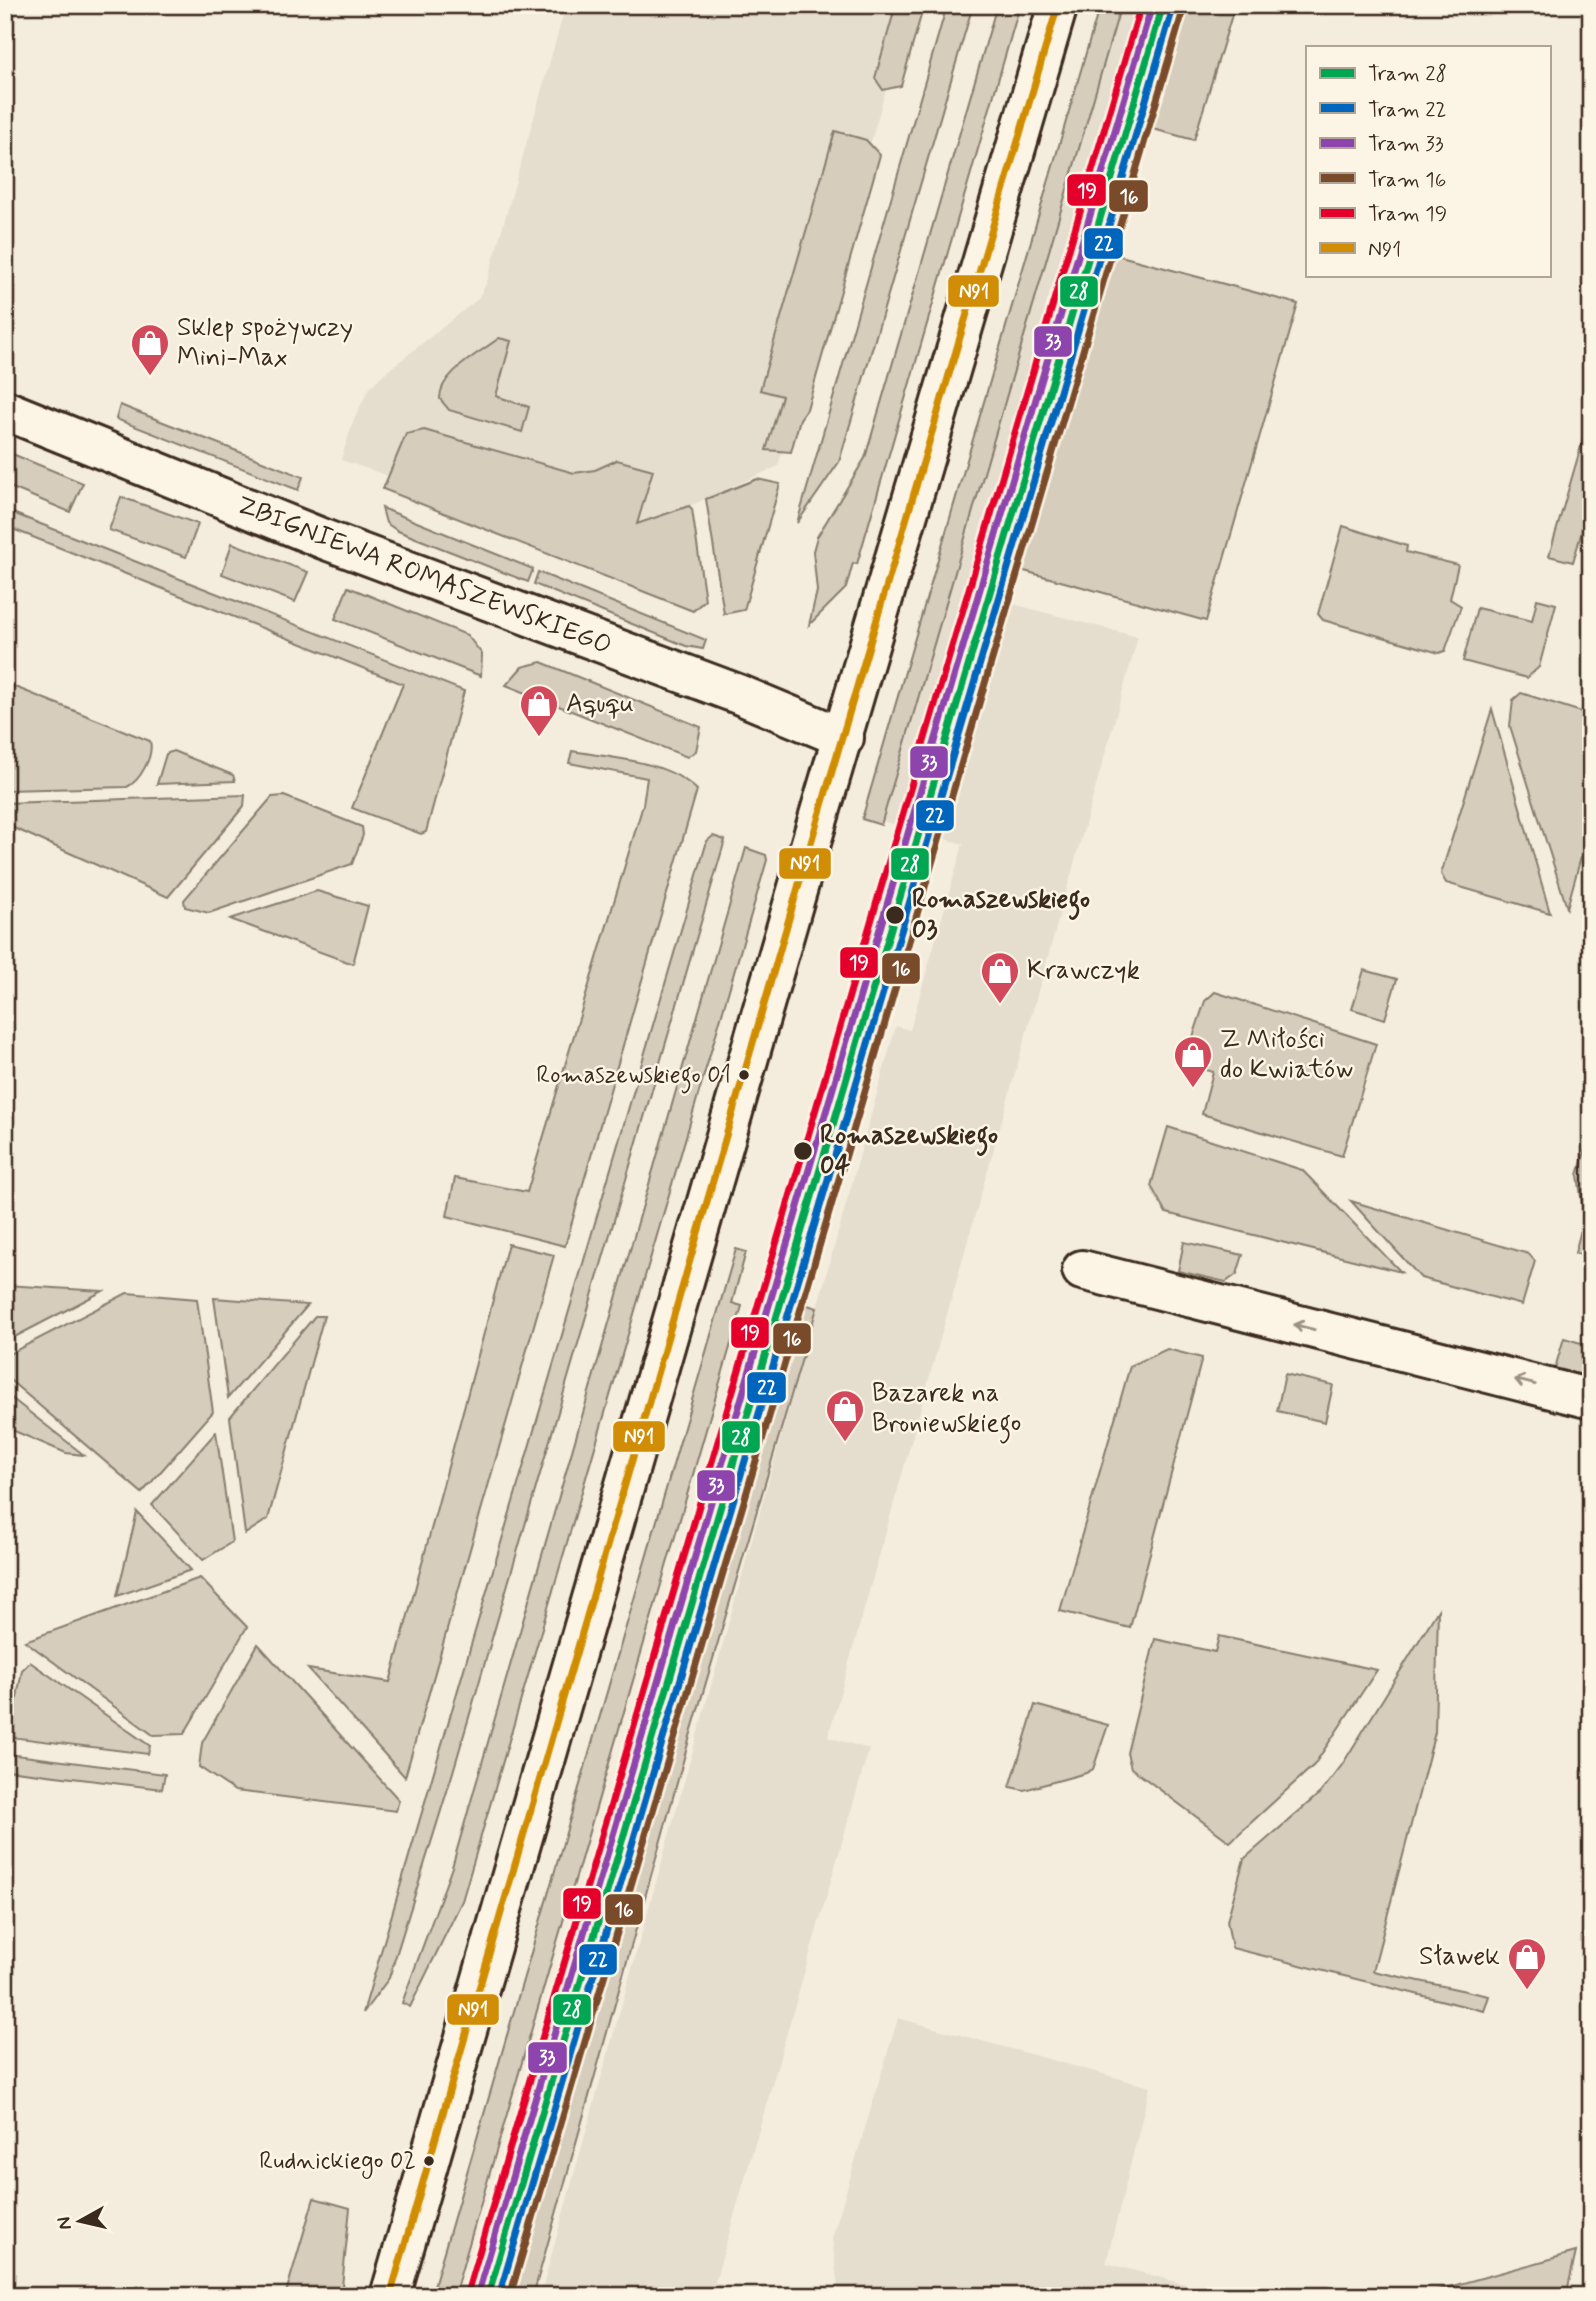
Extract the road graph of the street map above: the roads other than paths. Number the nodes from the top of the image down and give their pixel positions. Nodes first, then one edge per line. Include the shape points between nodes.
1 (1058, 5) edge
2 (5, 410) edge
3 (844, 738) junction
4 (1082, 1270) dead end
5 (1591, 1399) edge
6 (390, 2296) edge

1 - 3 main road
2 - 3 main road, ZBIGNIEWA ROMASZEWSKIEGO via 326,540
3 - 6 main road
5 -> 4 main road

